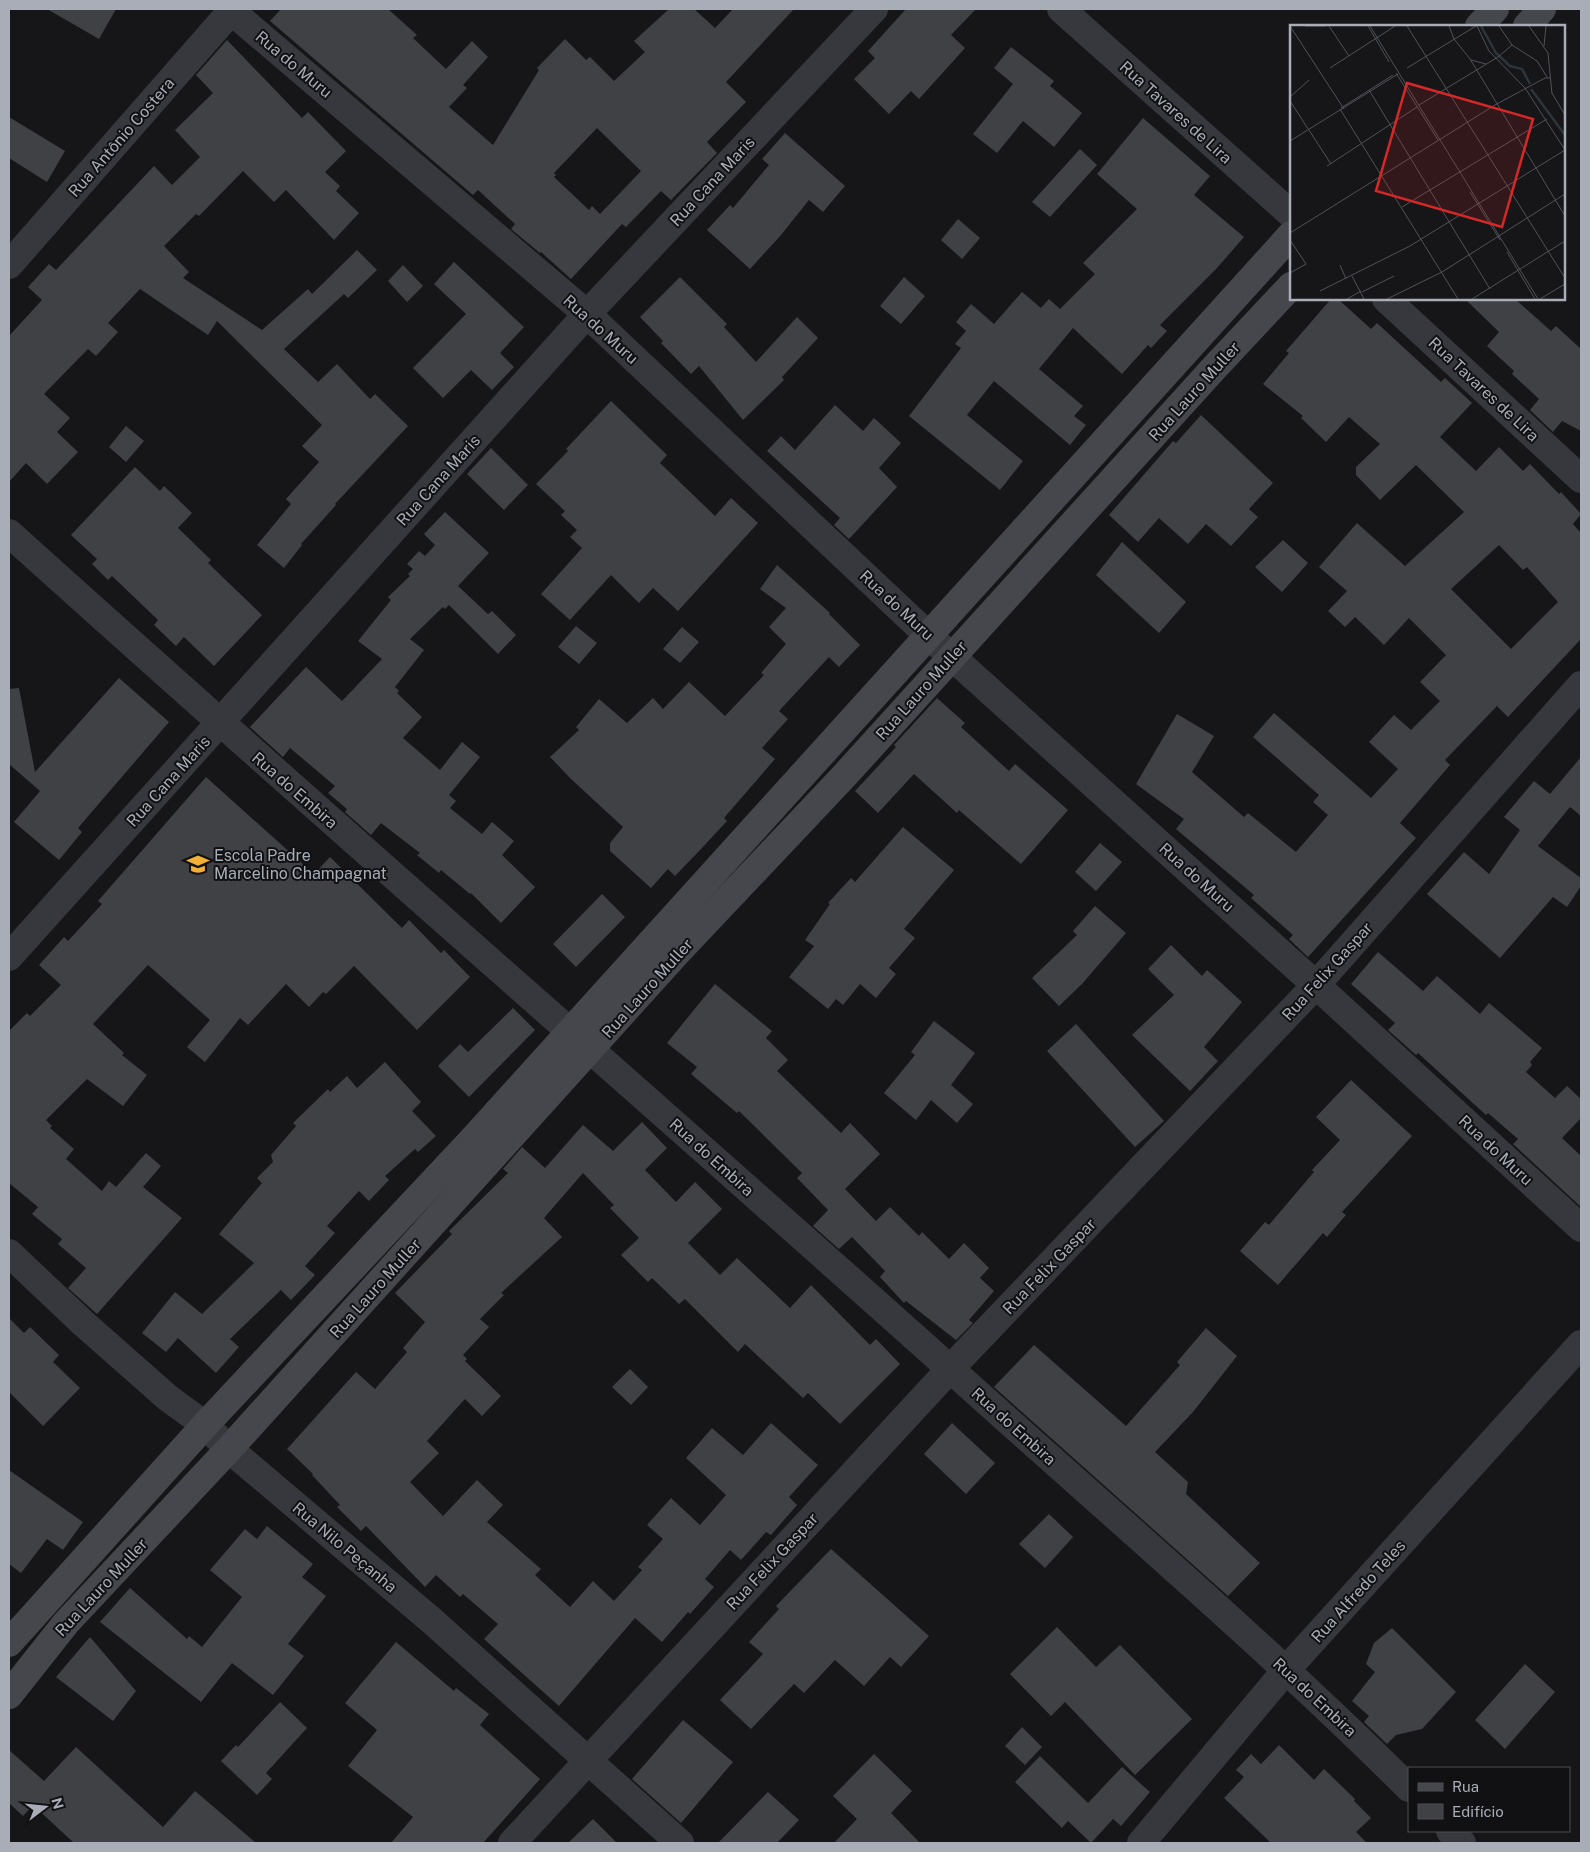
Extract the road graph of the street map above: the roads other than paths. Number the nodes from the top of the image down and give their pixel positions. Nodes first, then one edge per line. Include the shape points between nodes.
1 (231, 9) edge
2 (874, 9) edge
3 (1061, 9) edge
4 (1495, 9) edge
5 (1542, 9) edge
6 (1480, 25) edge
7 (1528, 25) edge
8 (1290, 213) edge
9 (1290, 236) edge
10 (9, 264) edge
11 (1290, 287) edge
12 (1387, 300) edge
13 (587, 314) junction
14 (1581, 479) edge
15 (9, 533) edge
16 (930, 637) junction
17 (952, 655) junction
18 (1581, 684) edge
19 (220, 724) junction
20 (652, 940) junction
21 (9, 956) edge
22 (673, 957) junction
23 (1316, 985) junction
24 (570, 1031) junction
25 (591, 1049) junction
26 (1581, 1228) edge
27 (9, 1253) edge
28 (1581, 1344) edge
29 (950, 1369) junction
30 (205, 1425) junction
31 (229, 1449) junction
32 (9, 1643) edge
33 (1286, 1670) junction
34 (9, 1695) edge
35 (586, 1761) junction
36 (1408, 1787) edge
37 (1451, 1832) edge
38 (512, 1843) edge
39 (680, 1843) edge
40 (1141, 1843) edge
41 (1462, 1843) edge

1 - 10 street, Rua Antônio Costera
1 - 13 street, Rua do Muru
2 - 13 street, Rua Cana Maris
3 - 8 street, Rua Tavares de Lira
4 - 6 street
5 - 7 street
9 - 16 street, Rua Lauro Muller
11 - 17 street, Rua Lauro Muller
12 - 14 street, Rua Tavares de Lira
13 - 16 street, Rua do Muru
13 - 19 street, Rua Cana Maris
15 - 19 street, Rua do Embira
16 - 17 street, Rua do Muru
16 - 20 street, Rua Lauro Muller
17 - 22 street, Rua Lauro Muller via 845,775
17 - 23 street, Rua do Muru
18 - 23 street, Rua Felix Gaspar
19 - 21 street, Rua Cana Maris
19 - 24 street, Rua do Embira
20 - 22 street
20 - 24 street, Rua Lauro Muller
22 - 25 street, Rua Lauro Muller
23 - 26 street, Rua do Muru
23 - 29 street, Rua Felix Gaspar
24 - 25 street, Rua do Embira
24 - 30 street, Rua Lauro Muller
25 - 29 street, Rua do Embira
25 - 31 street, Rua Lauro Muller
27 - 30 street, Rua Nilo Peçanha via 168,1398
28 - 33 street, Rua Alfredo Teles
29 - 33 street, Rua do Embira
29 - 35 street, Rua Felix Gaspar
30 - 31 street, Rua Nilo Peçanha
30 - 32 street, Rua Lauro Muller
31 - 34 street, Rua Lauro Muller via 66,1622
31 - 35 street, Rua Nilo Peçanha via 431,1620
33 - 36 street, Rua do Embira
33 - 40 street, Rua Alfredo Teles
35 - 38 street, Rua Felix Gaspar
35 - 39 street, Rua Nilo Peçanha
37 - 41 street

